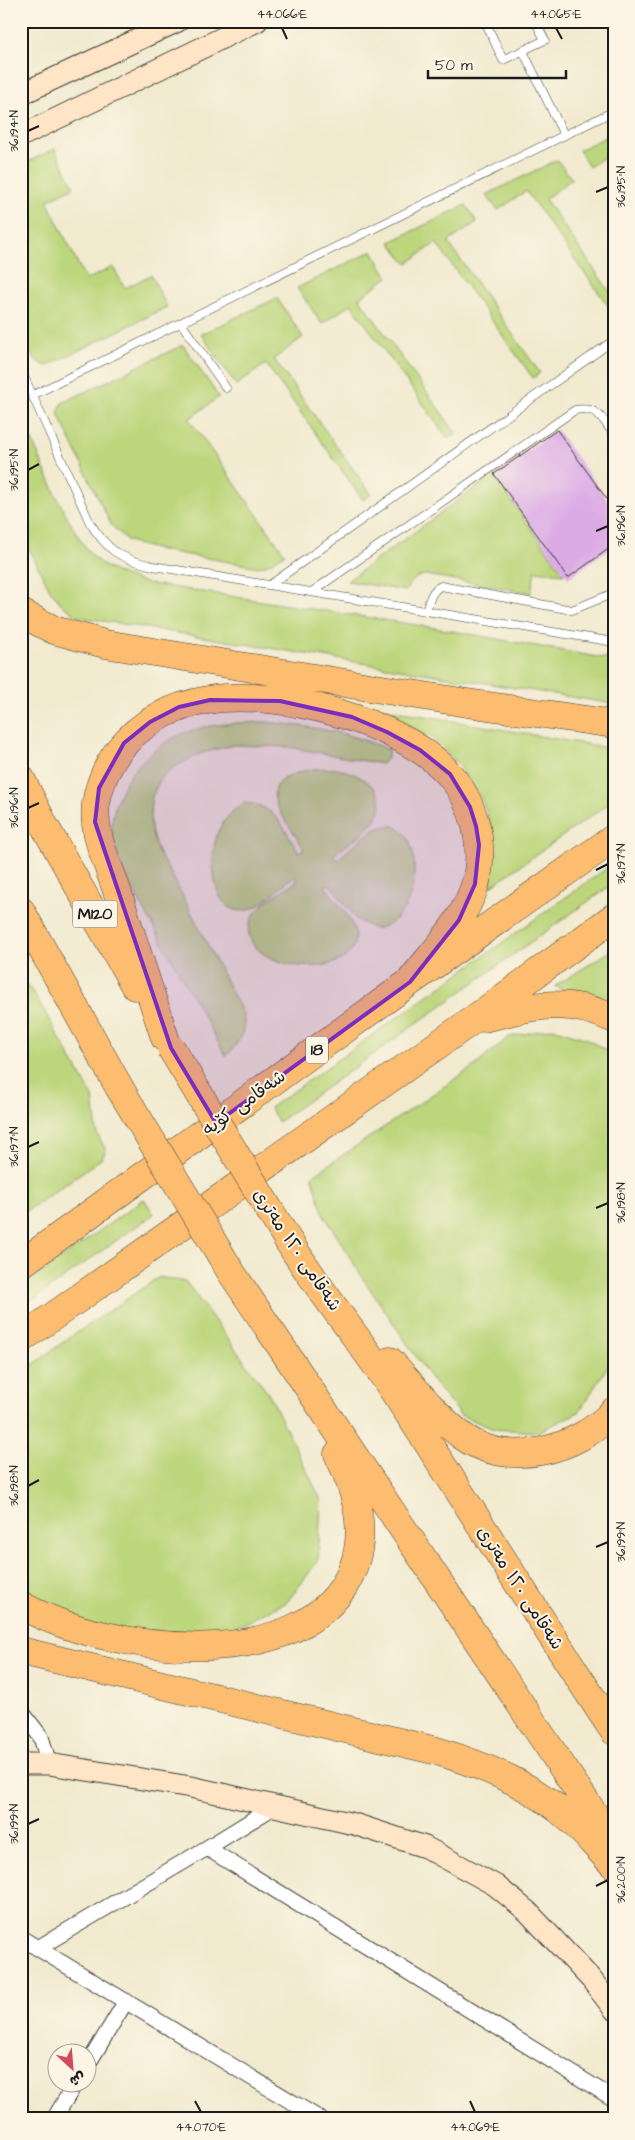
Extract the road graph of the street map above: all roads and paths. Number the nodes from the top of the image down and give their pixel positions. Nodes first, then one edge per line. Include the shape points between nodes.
1 (178, 21) edge
2 (258, 21) edge
3 (485, 21) edge
4 (535, 21) edge
5 (523, 50) junction
6 (21, 94) edge
7 (614, 111) edge
8 (564, 135) junction
9 (21, 136) edge
10 (181, 323) junction
11 (614, 340) edge
12 (21, 370) edge
13 (226, 388) dead end
14 (33, 395) junction
15 (614, 435) edge
16 (270, 585) junction
17 (312, 592) junction
18 (614, 593) edge
19 (21, 612) edge
20 (426, 612) junction
21 (614, 642) edge
22 (614, 724) edge
23 (21, 779) edge
24 (614, 838) edge
25 (21, 911) edge
26 (614, 917) edge
27 (21, 943) edge
28 (410, 982) junction
29 (614, 1020) edge
30 (470, 1022) junction
31 (168, 1043) junction
32 (104, 1062) junction
33 (21, 1264) edge
34 (306, 1270) junction
35 (253, 1306) junction
36 (21, 1338) edge
37 (614, 1411) edge
38 (21, 1605) edge
39 (21, 1651) edge
40 (21, 1711) edge
41 (614, 1731) edge
42 (21, 1764) edge
43 (49, 1764) junction
44 (275, 1806) junction
45 (614, 1844) edge
46 (206, 1848) junction
47 (614, 1866) edge
48 (21, 1938) edge
49 (38, 1948) junction
50 (126, 2001) junction
51 (614, 2009) edge
52 (98, 2047) edge
53 (70, 2092) edge
54 (614, 2099) edge
55 (54, 2119) edge
56 (320, 2119) edge

1 - 6 street
2 - 9 street
3 - 5 lane via 503,60
4 - 5 lane via 545,40
5 - 8 lane
7 - 8 lane
8 - 10 lane
10 - 13 lane
10 - 14 lane
11 - 16 lane
12 - 14 lane
14 - 16 lane via 90,523 102,542 115,553 153,566
15 - 17 lane via 598,413 587,408 575,410
16 - 17 lane
17 - 20 lane
18 - 20 lane via 572,610 441,586 436,588
19 - 22 highway via 54,630 112,646
20 - 21 lane
23 - 31 highway, شەقامی ١٢٠ مەتری / M120
24 - 28 highway, شەقامی کۆیە / 18
25 - 32 highway
26 - 30 highway
27 - 32 highway via 36,960
28 - 31 highway via 458,920 475,884 479,845 476,826 470,807 450,774 428,755 387,732 317,707 244,698 194,703 164,713 124,744 105,772 96,805 98,839
28 - 33 highway, شەقامی کۆیە / 18
29 - 30 highway via 582,1007 562,1004 541,1005
30 - 36 highway
31 - 34 highway, شەقامی ١٢٠ مەتری / M120, bridge
32 - 35 highway, bridge
34 - 37 highway via 436,1411 473,1442 498,1451 538,1451 584,1435
34 - 41 highway, شەقامی ١٢٠ مەتری via 390,1385
35 - 38 highway via 338,1454 356,1503 360,1528 358,1549 350,1576 334,1600 313,1619 287,1632 205,1646 122,1641 68,1626
35 - 45 highway
39 - 47 highway via 466,1760 522,1785 547,1802 571,1820
40 - 43 street via 42,1737
42 - 43 street
43 - 44 street via 191,1787
44 - 46 street
44 - 51 street via 354,1824 425,1847 495,1885 528,1912 591,1979
46 - 49 street
46 - 54 street
48 - 49 street
49 - 50 street
50 - 52 street
50 - 56 street
53 - 55 street

